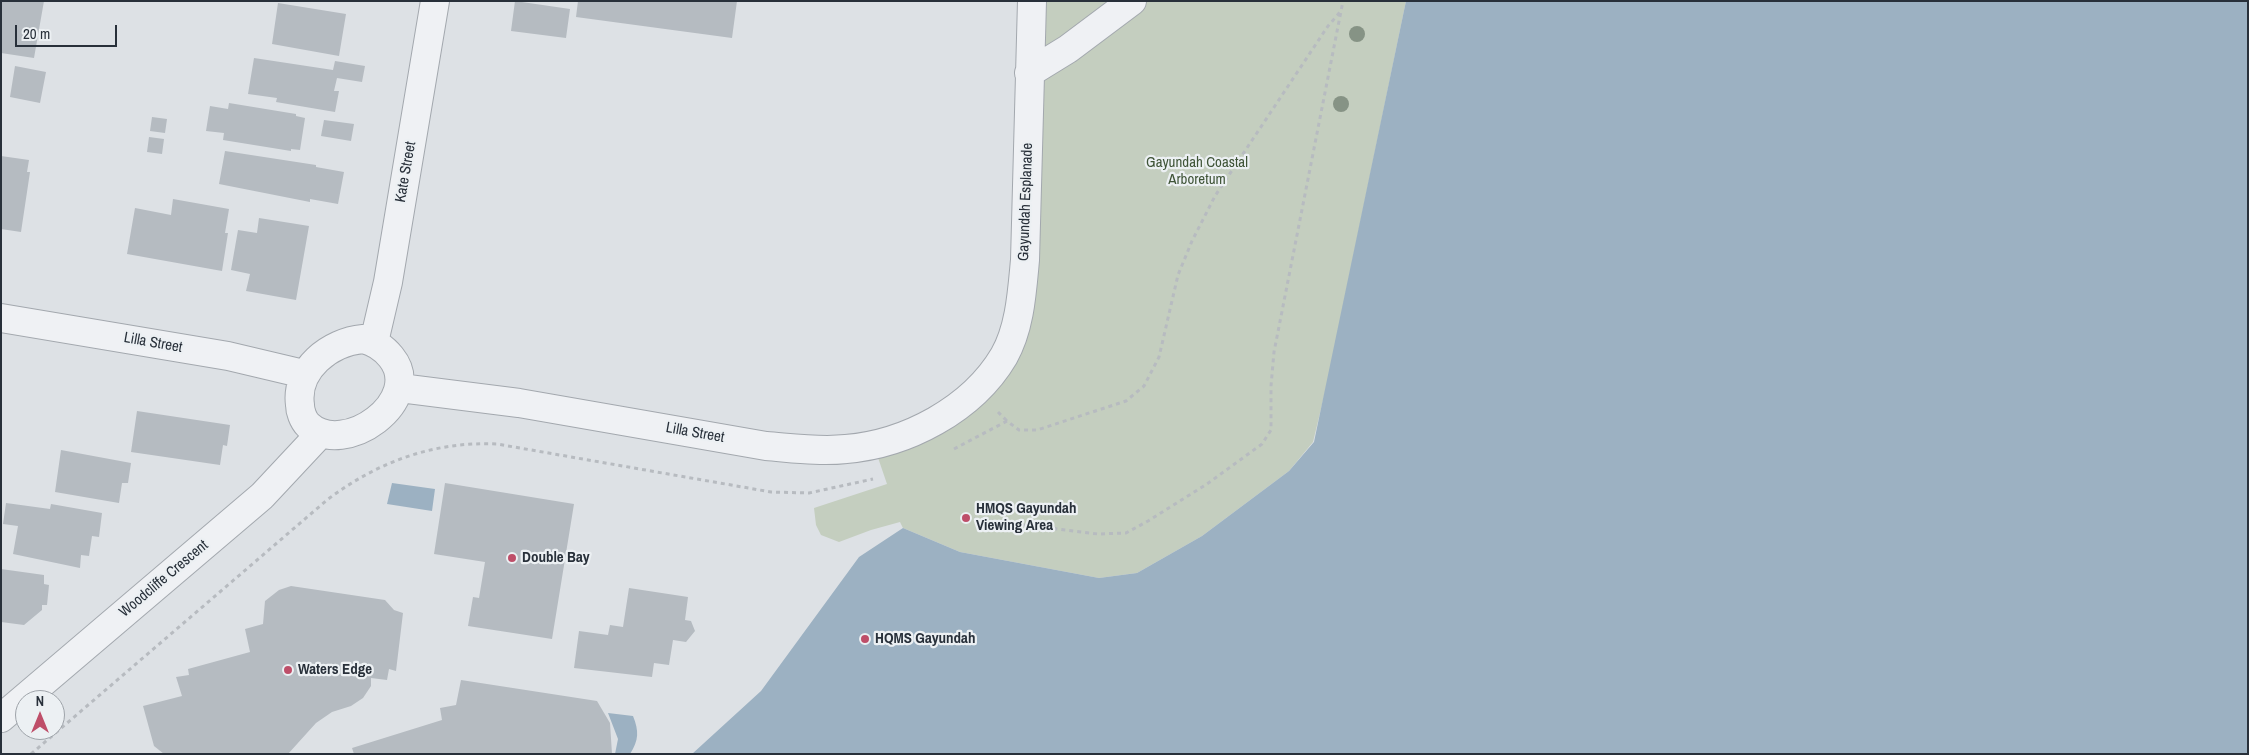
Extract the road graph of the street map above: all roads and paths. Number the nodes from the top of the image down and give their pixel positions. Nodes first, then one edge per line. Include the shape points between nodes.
1 (435, 1) edge
2 (1032, 1) edge
3 (1132, 1) edge
4 (1343, 1) edge
5 (1029, 73) junction
6 (1, 318) edge
7 (374, 342) junction
8 (304, 374) junction
9 (400, 388) junction
10 (978, 391) joint
11 (320, 434) junction
12 (966, 518) dead end
13 (1, 718) edge

1 - 7 street, Kate Street via 388,282
2 - 5 street, Gayundah Esplanade
3 - 5 street via 1068,49
4 - 12 path via 1274,352 1271,430 1262,444 1207,484 1126,533 1098,534
5 - 10 street, Gayundah Esplanade via 1022,295 1004,356
6 - 8 street, Lilla Street via 228,356
7 - 8 street via 350,340 337,345
7 - 9 street via 395,362 400,372
8 - 11 street via 298,393 300,410 306,424
9 - 10 street, Lilla Street via 519,403 766,446 844,450 874,446 914,432
9 - 11 street via 384,414 365,426 350,433
11 - 13 street, Woodcliffe Crescent via 262,496

